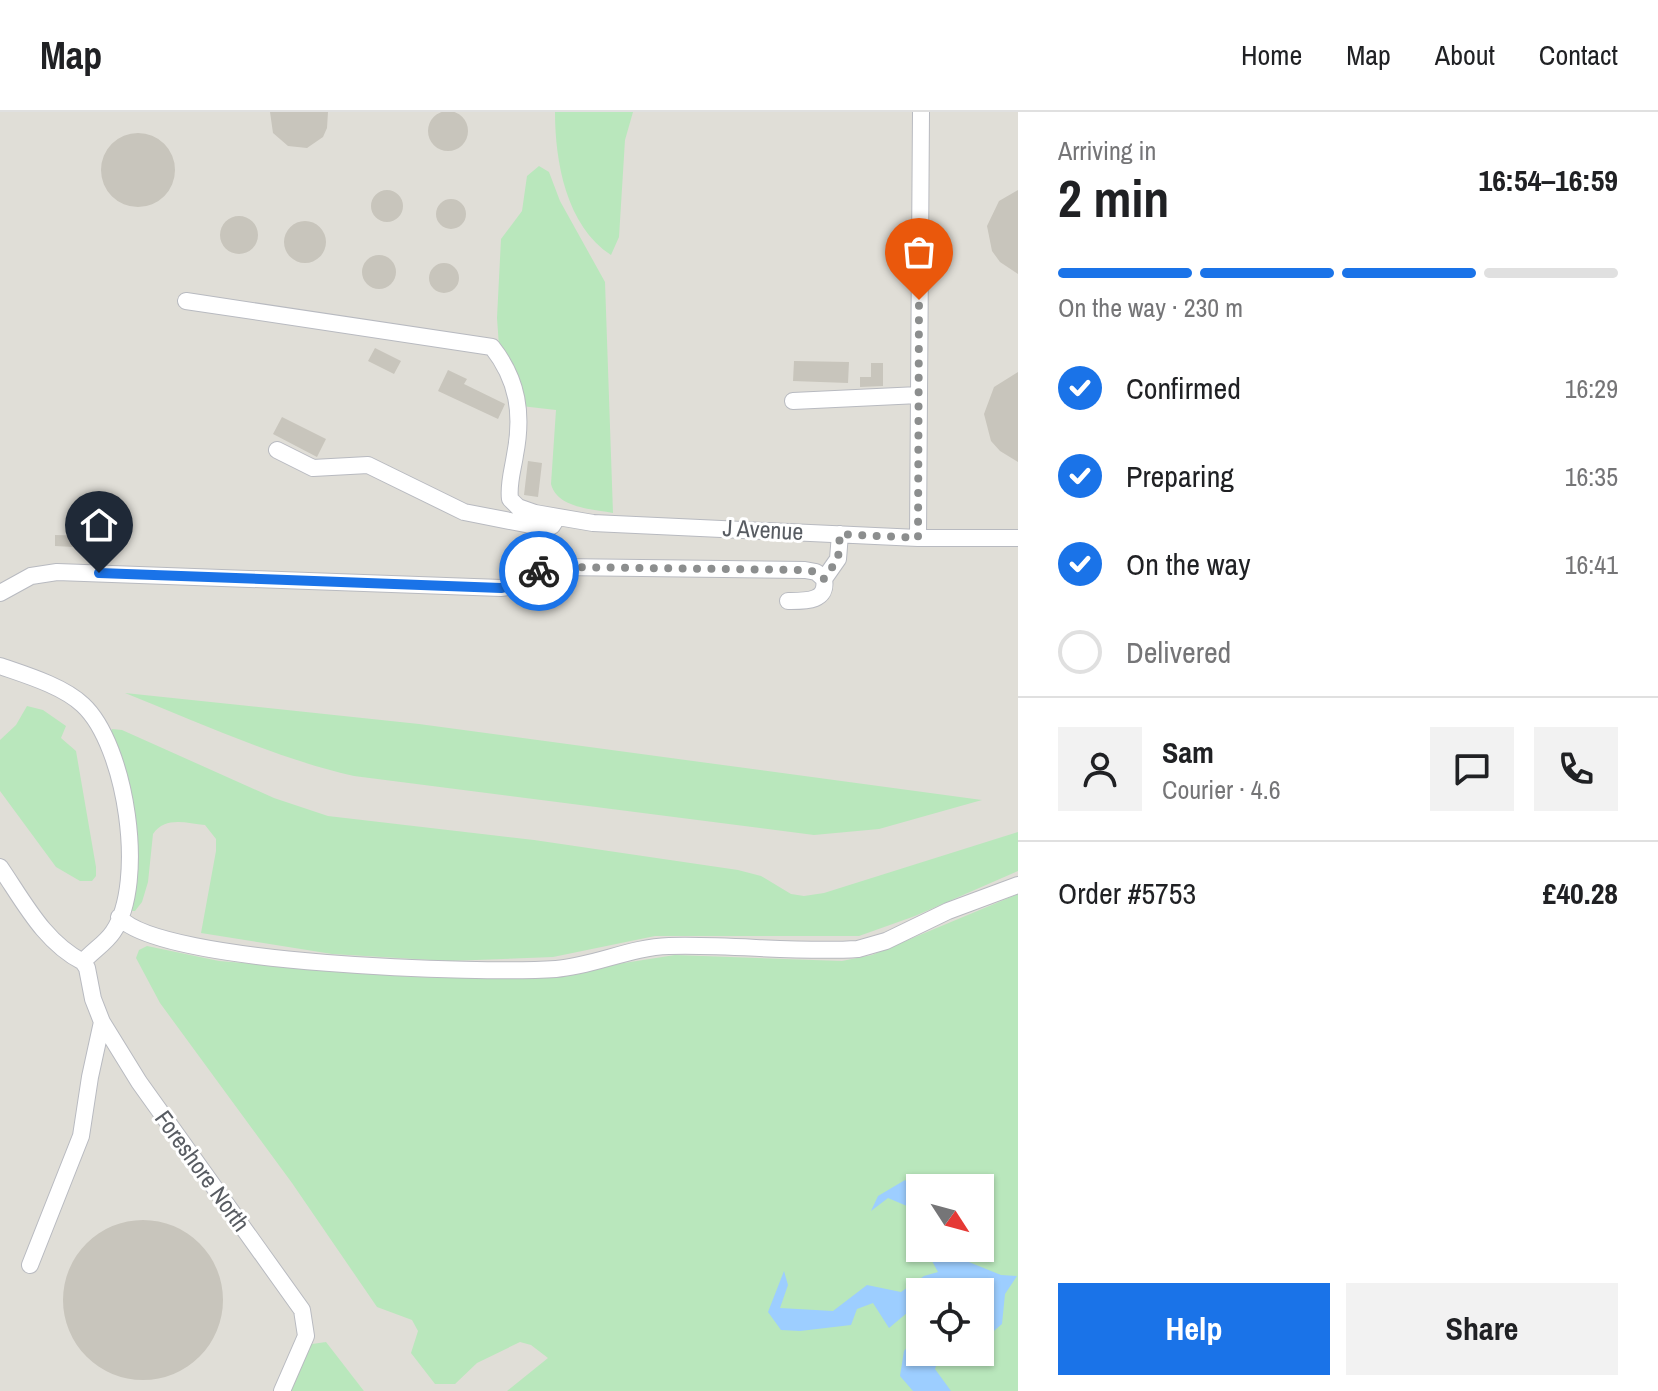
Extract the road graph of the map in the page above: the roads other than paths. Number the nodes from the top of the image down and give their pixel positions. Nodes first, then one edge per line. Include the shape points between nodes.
1 (921, 112) edge
2 (186, 301) dead end
3 (919, 395) junction
4 (793, 401) dead end
5 (277, 450) dead end
6 (557, 518) junction
7 (840, 534) junction
8 (918, 538) junction
9 (1018, 538) edge
10 (824, 579) junction
11 (0, 593) edge
12 (788, 601) dead end
13 (0, 666) edge
14 (0, 867) edge
15 (1018, 885) edge
16 (119, 917) junction
17 (88, 957) junction
18 (102, 1022) junction
19 (30, 1265) dead end
20 (282, 1391) edge

1 - 3 lane
2 - 6 lane via 492,347 514,384 519,405 510,499 526,511
3 - 4 lane
3 - 8 lane
5 - 6 lane via 313,468 368,465 464,512 546,528
6 - 7 lane, J Avenue
7 - 8 lane, J Avenue
7 - 10 lane via 838,559
8 - 9 lane, J Avenue
10 - 11 lane via 805,570 560,567 501,588 57,572 31,576
10 - 12 lane via 820,597
13 - 16 lane via 80,702 101,731 122,790 131,837 130,874
14 - 17 lane via 61,950
15 - 16 lane via 858,949 664,946 549,969 461,970 275,959 134,929
16 - 17 lane via 114,931
17 - 18 lane, Foreshore North
18 - 19 lane via 81,1136
18 - 20 lane, Foreshore North via 182,1145 302,1310 306,1336

